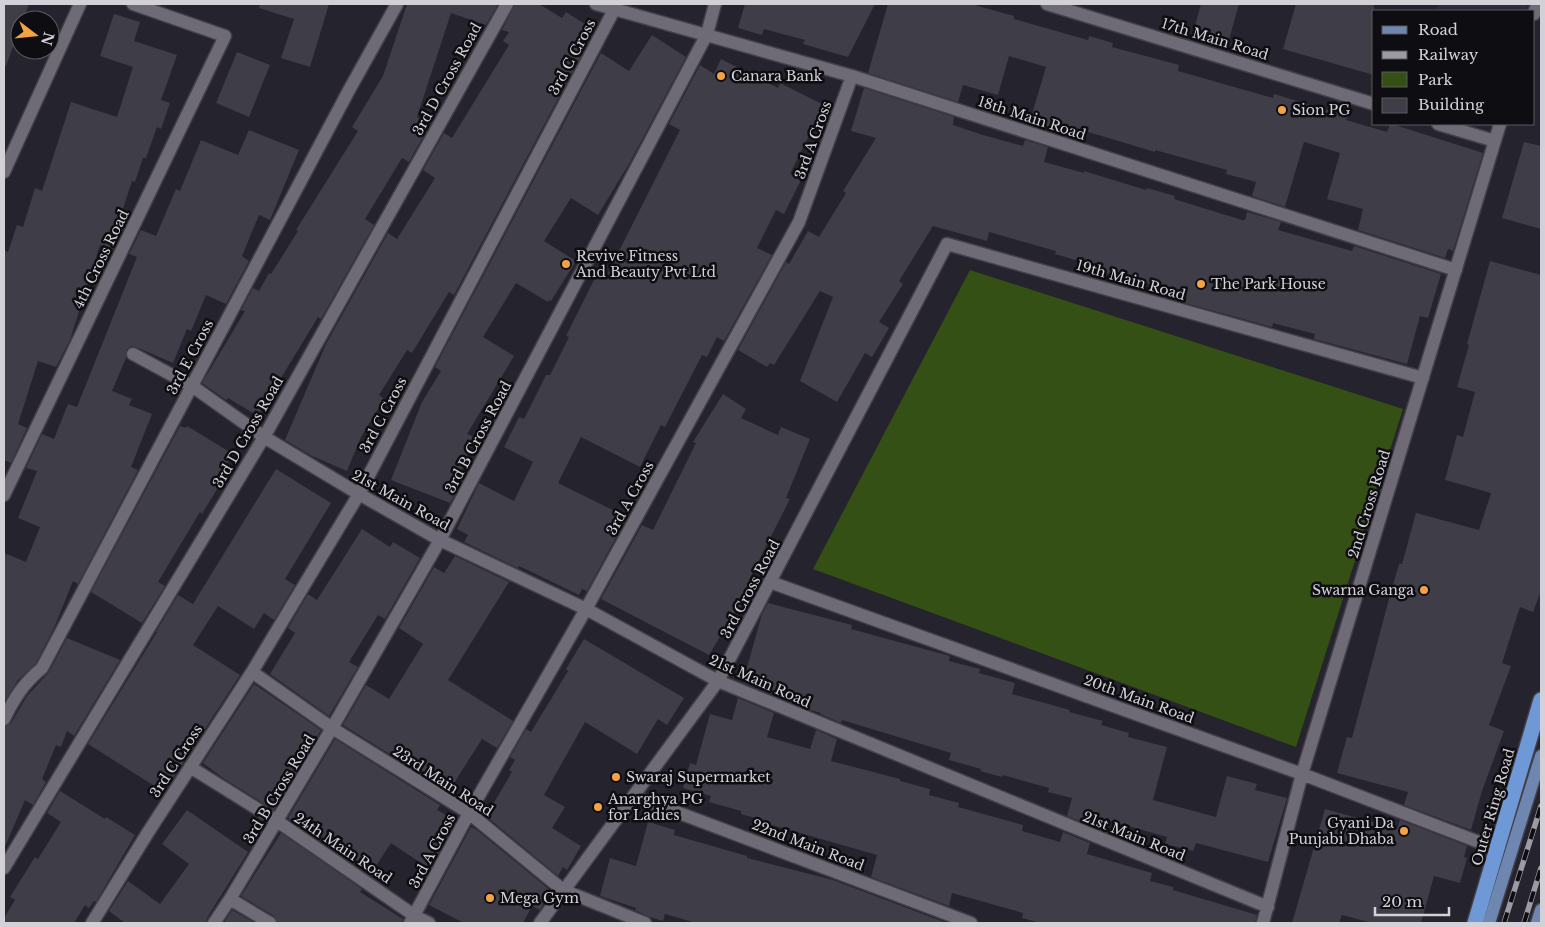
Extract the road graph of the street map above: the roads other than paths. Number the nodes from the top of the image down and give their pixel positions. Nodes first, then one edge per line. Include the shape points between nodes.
1 (80, 4) edge
2 (133, 4) edge
3 (397, 4) edge
4 (507, 4) edge
5 (596, 4) edge
6 (716, 4) edge
7 (1047, 4) edge
8 (614, 10) junction
9 (707, 34) junction
10 (852, 76) junction
11 (1372, 103) edge
12 (1441, 125) edge
13 (1500, 125) edge
14 (1494, 141) junction
15 (4, 172) edge
16 (947, 244) joint
17 (1456, 270) junction
18 (133, 354) dead end
19 (1423, 378) junction
20 (192, 386) junction
21 (264, 437) junction
22 (359, 494) junction
23 (4, 495) edge
24 (440, 540) junction
25 (770, 582) junction
26 (586, 609) junction
27 (252, 672) junction
28 (718, 682) junction
29 (1541, 700) edge
30 (4, 719) edge
31 (332, 728) junction
32 (1541, 756) edge
33 (190, 767) junction
34 (1302, 774) junction
35 (634, 796) junction
36 (469, 813) junction
37 (277, 821) junction
38 (1497, 849) junction
39 (4, 868) edge
40 (563, 890) junction
41 (230, 899) junction
42 (1268, 907) junction
43 (1541, 910) edge
44 (412, 919) edge
45 (92, 923) edge
46 (214, 923) edge
47 (270, 923) edge
48 (429, 923) edge
49 (540, 923) edge
50 (645, 923) edge
51 (971, 923) edge
52 (1263, 923) edge
53 (1475, 923) edge
54 (1489, 923) edge
55 (1537, 923) edge

1 - 15 street
2 - 23 street, 4th Cross Road via 225,36
3 - 20 street, 3rd E Cross
4 - 21 street, 3rd D Cross Road
5 - 8 street, 18th Main Road
6 - 9 street, 3rd B Cross Road
7 - 11 street, 17th Main Road
8 - 9 street, 18th Main Road
8 - 22 street, 3rd C Cross
9 - 10 street, 18th Main Road
9 - 24 street, 3rd B Cross Road
10 - 17 street, 18th Main Road
10 - 26 street, 3rd A Cross via 799,222
12 - 14 street
13 - 14 street, 2nd Cross Road
14 - 17 street, 2nd Cross Road
16 - 19 street, 19th Main Road
16 - 25 street, 3rd Cross Road
17 - 19 street, 2nd Cross Road
18 - 20 street, 21st Main Road
19 - 34 street, 2nd Cross Road
20 - 21 street, 21st Main Road
20 - 30 street, 3rd E Cross via 42,668 27,680
21 - 22 street, 21st Main Road
21 - 39 street, 3rd D Cross Road
22 - 24 street, 21st Main Road
22 - 27 street, 3rd C Cross
24 - 26 street, 21st Main Road
24 - 31 street, 3rd B Cross Road
25 - 28 street, 3rd Cross Road
25 - 34 street, 20th Main Road
26 - 28 street, 21st Main Road
26 - 36 street, 3rd A Cross
27 - 31 street, 23rd Main Road
27 - 33 street, 3rd C Cross
28 - 35 street, 3rd Cross Road
28 - 42 street, 21st Main Road
29 - 38 highway, Outer Ring Road
31 - 36 street, 23rd Main Road
31 - 37 street, 3rd B Cross Road
32 - 54 main road
33 - 37 street, 24th Main Road
33 - 45 street, 3rd C Cross
34 - 38 street, 20th Main Road
34 - 42 street, 2nd Cross Road
35 - 40 street, 3rd Cross Road
35 - 51 street, 22nd Main Road
36 - 40 street, 23rd Main Road
36 - 44 street, 3rd A Cross
37 - 41 street, 3rd B Cross Road
37 - 44 street, 24th Main Road
38 - 53 highway, Outer Ring Road
40 - 49 street, 3rd Cross Road
40 - 50 street, 23rd Main Road
41 - 46 street, 3rd B Cross Road
41 - 47 street
42 - 52 street, 2nd Cross Road
43 - 55 main road
44 - 48 street, 24th Main Road

